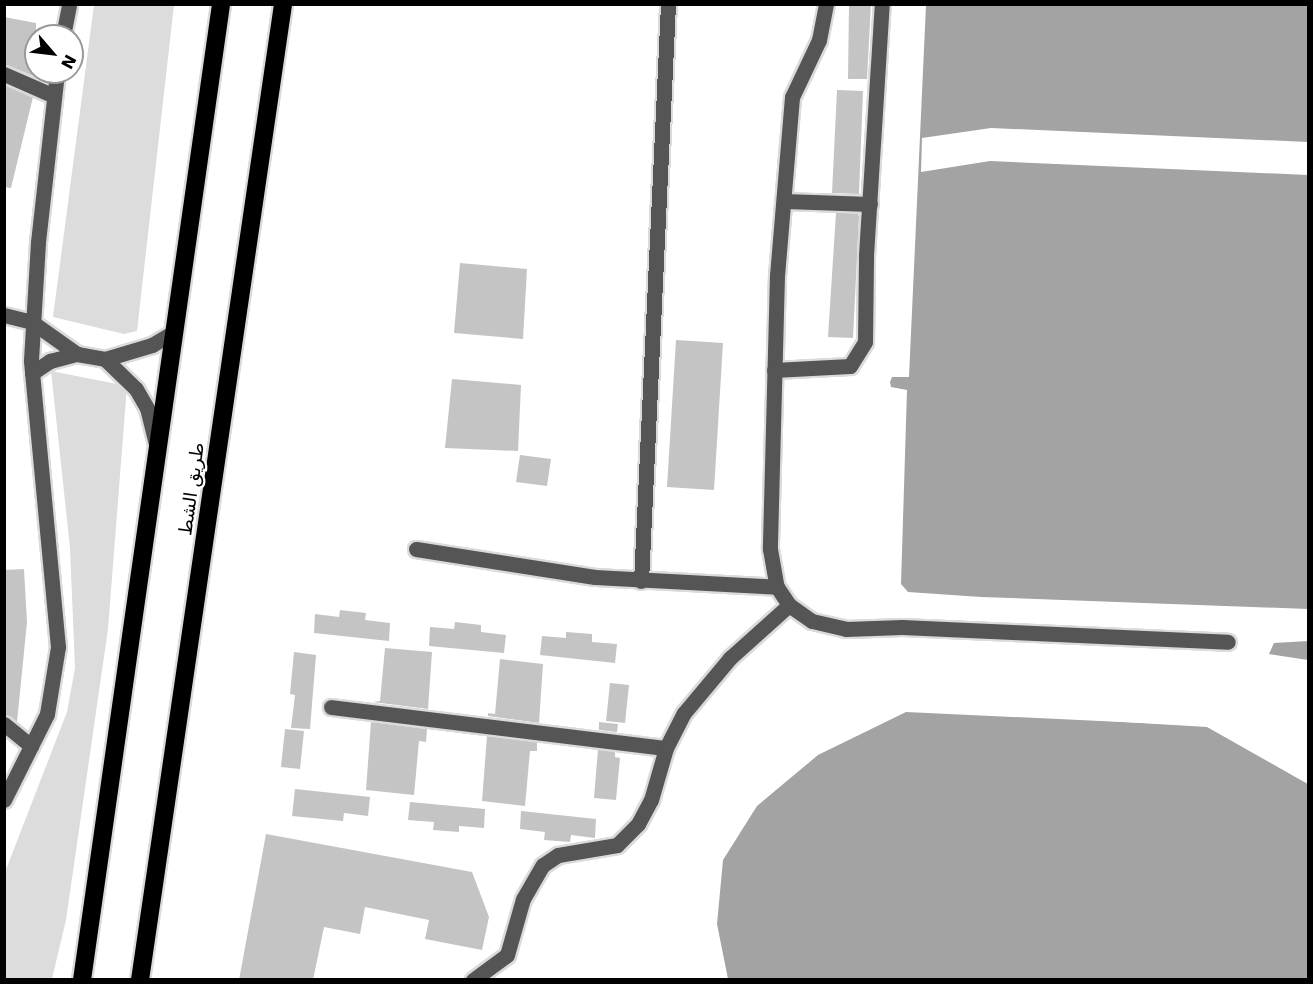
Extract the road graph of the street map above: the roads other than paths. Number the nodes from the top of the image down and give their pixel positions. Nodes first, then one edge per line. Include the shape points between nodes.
1 (69, 4) edge
2 (221, 4) edge
3 (283, 4) edge
4 (668, 4) edge
5 (826, 4) edge
6 (882, 4) edge
7 (65, 24) edge
8 (4, 74) edge
9 (54, 84) edge
10 (52, 95) junction
11 (785, 201) junction
12 (870, 204) junction
13 (4, 315) edge
14 (32, 322) junction
15 (175, 331) junction
16 (76, 354) junction
17 (105, 359) junction
18 (774, 370) junction
19 (32, 373) junction
20 (157, 450) junction
21 (416, 549) dead end
22 (641, 580) junction
23 (777, 587) junction
24 (789, 605) junction
25 (1228, 642) dead end
26 (331, 707) dead end
27 (4, 724) edge
28 (31, 746) junction
29 (666, 748) junction
30 (4, 800) edge
31 (82, 980) edge
32 (140, 980) edge
33 (472, 980) edge

1 - 7 street
2 - 15 highway
3 - 32 highway, طريق الشط
4 - 22 street
5 - 11 street via 819,40 792,97
6 - 12 street
8 - 10 street
9 - 10 street
10 - 14 street
11 - 12 street
11 - 18 street via 777,276
12 - 18 street via 865,342 857,361 850,366
13 - 14 street
14 - 16 street
14 - 19 street
15 - 17 street via 152,345
15 - 20 highway
16 - 17 street
16 - 19 street via 50,361
17 - 20 street via 136,389 154,428
18 - 23 street via 770,549
19 - 28 street via 58,647 47,714
20 - 31 highway
21 - 22 street
22 - 23 street
23 - 24 street
24 - 25 street via 812,621 846,629 902,627
24 - 29 street via 730,658 684,713
26 - 29 street
27 - 28 street
28 - 30 street
29 - 33 street via 651,800 638,824 617,845 558,855 543,865 523,899 507,955

